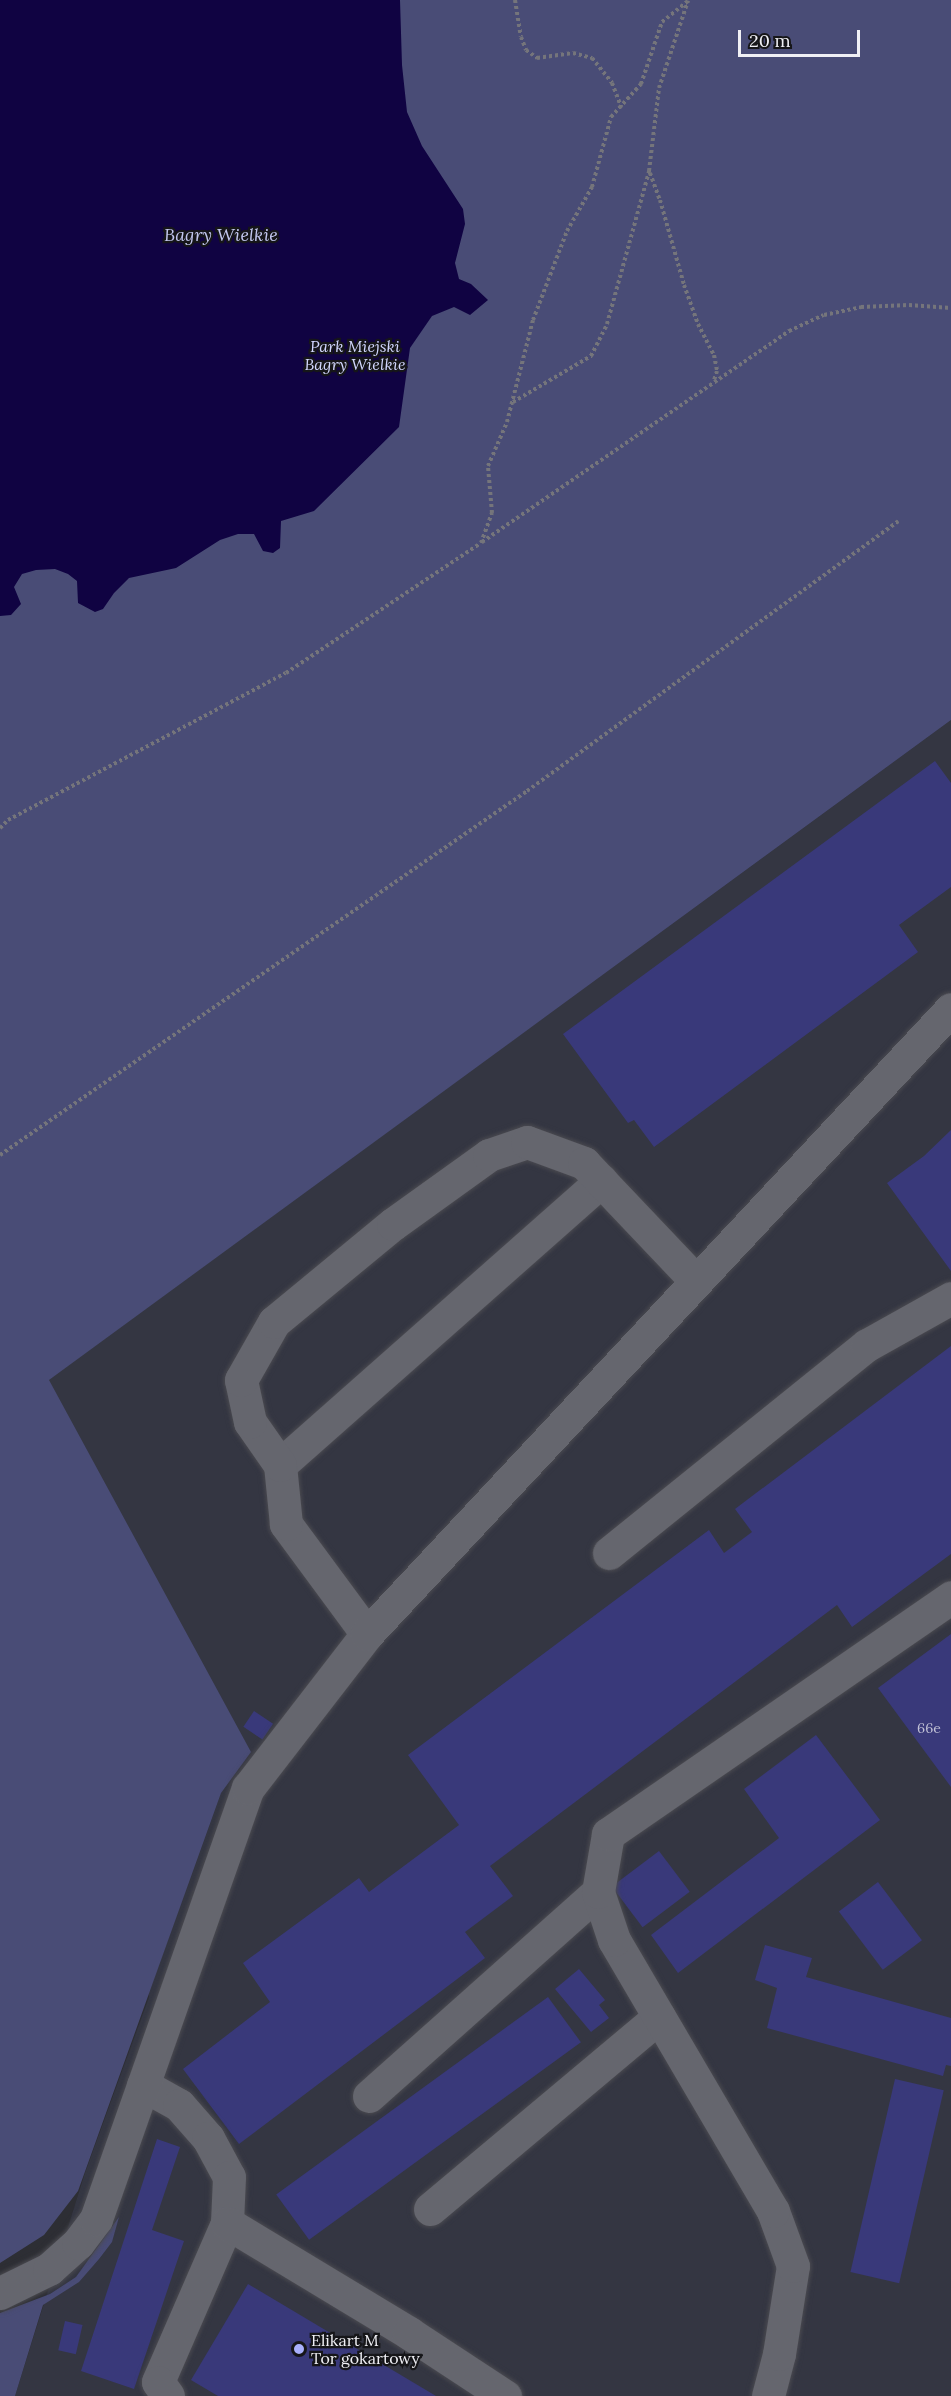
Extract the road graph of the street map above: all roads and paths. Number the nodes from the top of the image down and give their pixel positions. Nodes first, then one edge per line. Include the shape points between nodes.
1 (515, 0) edge
2 (688, 0) edge
3 (621, 107) junction
4 (649, 171) junction
5 (951, 308) edge
6 (713, 381) junction
7 (513, 402) junction
8 (898, 521) dead end
9 (481, 543) junction
10 (0, 828) edge
11 (951, 1009) edge
12 (0, 1155) edge
13 (601, 1180) junction
14 (696, 1281) junction
15 (951, 1298) edge
16 (280, 1465) junction
17 (609, 1553) dead end
18 (951, 1597) edge
19 (367, 1634) junction
20 (598, 1892) junction
21 (659, 2017) junction
22 (143, 2085) junction
23 (369, 2096) dead end
24 (430, 2209) dead end
25 (227, 2223) junction
26 (0, 2293) edge
27 (168, 2396) edge
28 (505, 2396) edge
29 (768, 2396) edge

1 - 3 path via 520,37 526,50 537,58 573,53 592,58 612,83
2 - 3 path via 662,22 641,84
2 - 4 path via 659,88
3 - 7 path via 611,117 591,187 567,231 533,320
4 - 6 path via 684,285 714,355 717,371
4 - 7 path via 607,324 591,356
5 - 6 path via 861,307 824,315 789,331
6 - 9 path
7 - 9 path via 488,466 492,513
8 - 12 path via 526,791
9 - 10 path via 286,673 8,820
11 - 14 lane
13 - 14 lane
13 - 16 lane
13 - 16 lane via 584,1163 527,1143 489,1155 393,1224 274,1322 241,1380 250,1422
14 - 19 lane
15 - 17 lane via 867,1345
16 - 19 lane via 286,1524
18 - 20 lane via 608,1834
19 - 22 lane via 248,1788
20 - 21 lane via 614,1940
20 - 23 lane
21 - 24 lane
21 - 29 lane via 773,2211 793,2266
22 - 25 lane via 179,2105 208,2138 229,2177
22 - 26 lane via 96,2219 78,2243 49,2269
25 - 27 lane via 158,2382
25 - 28 lane via 409,2332

